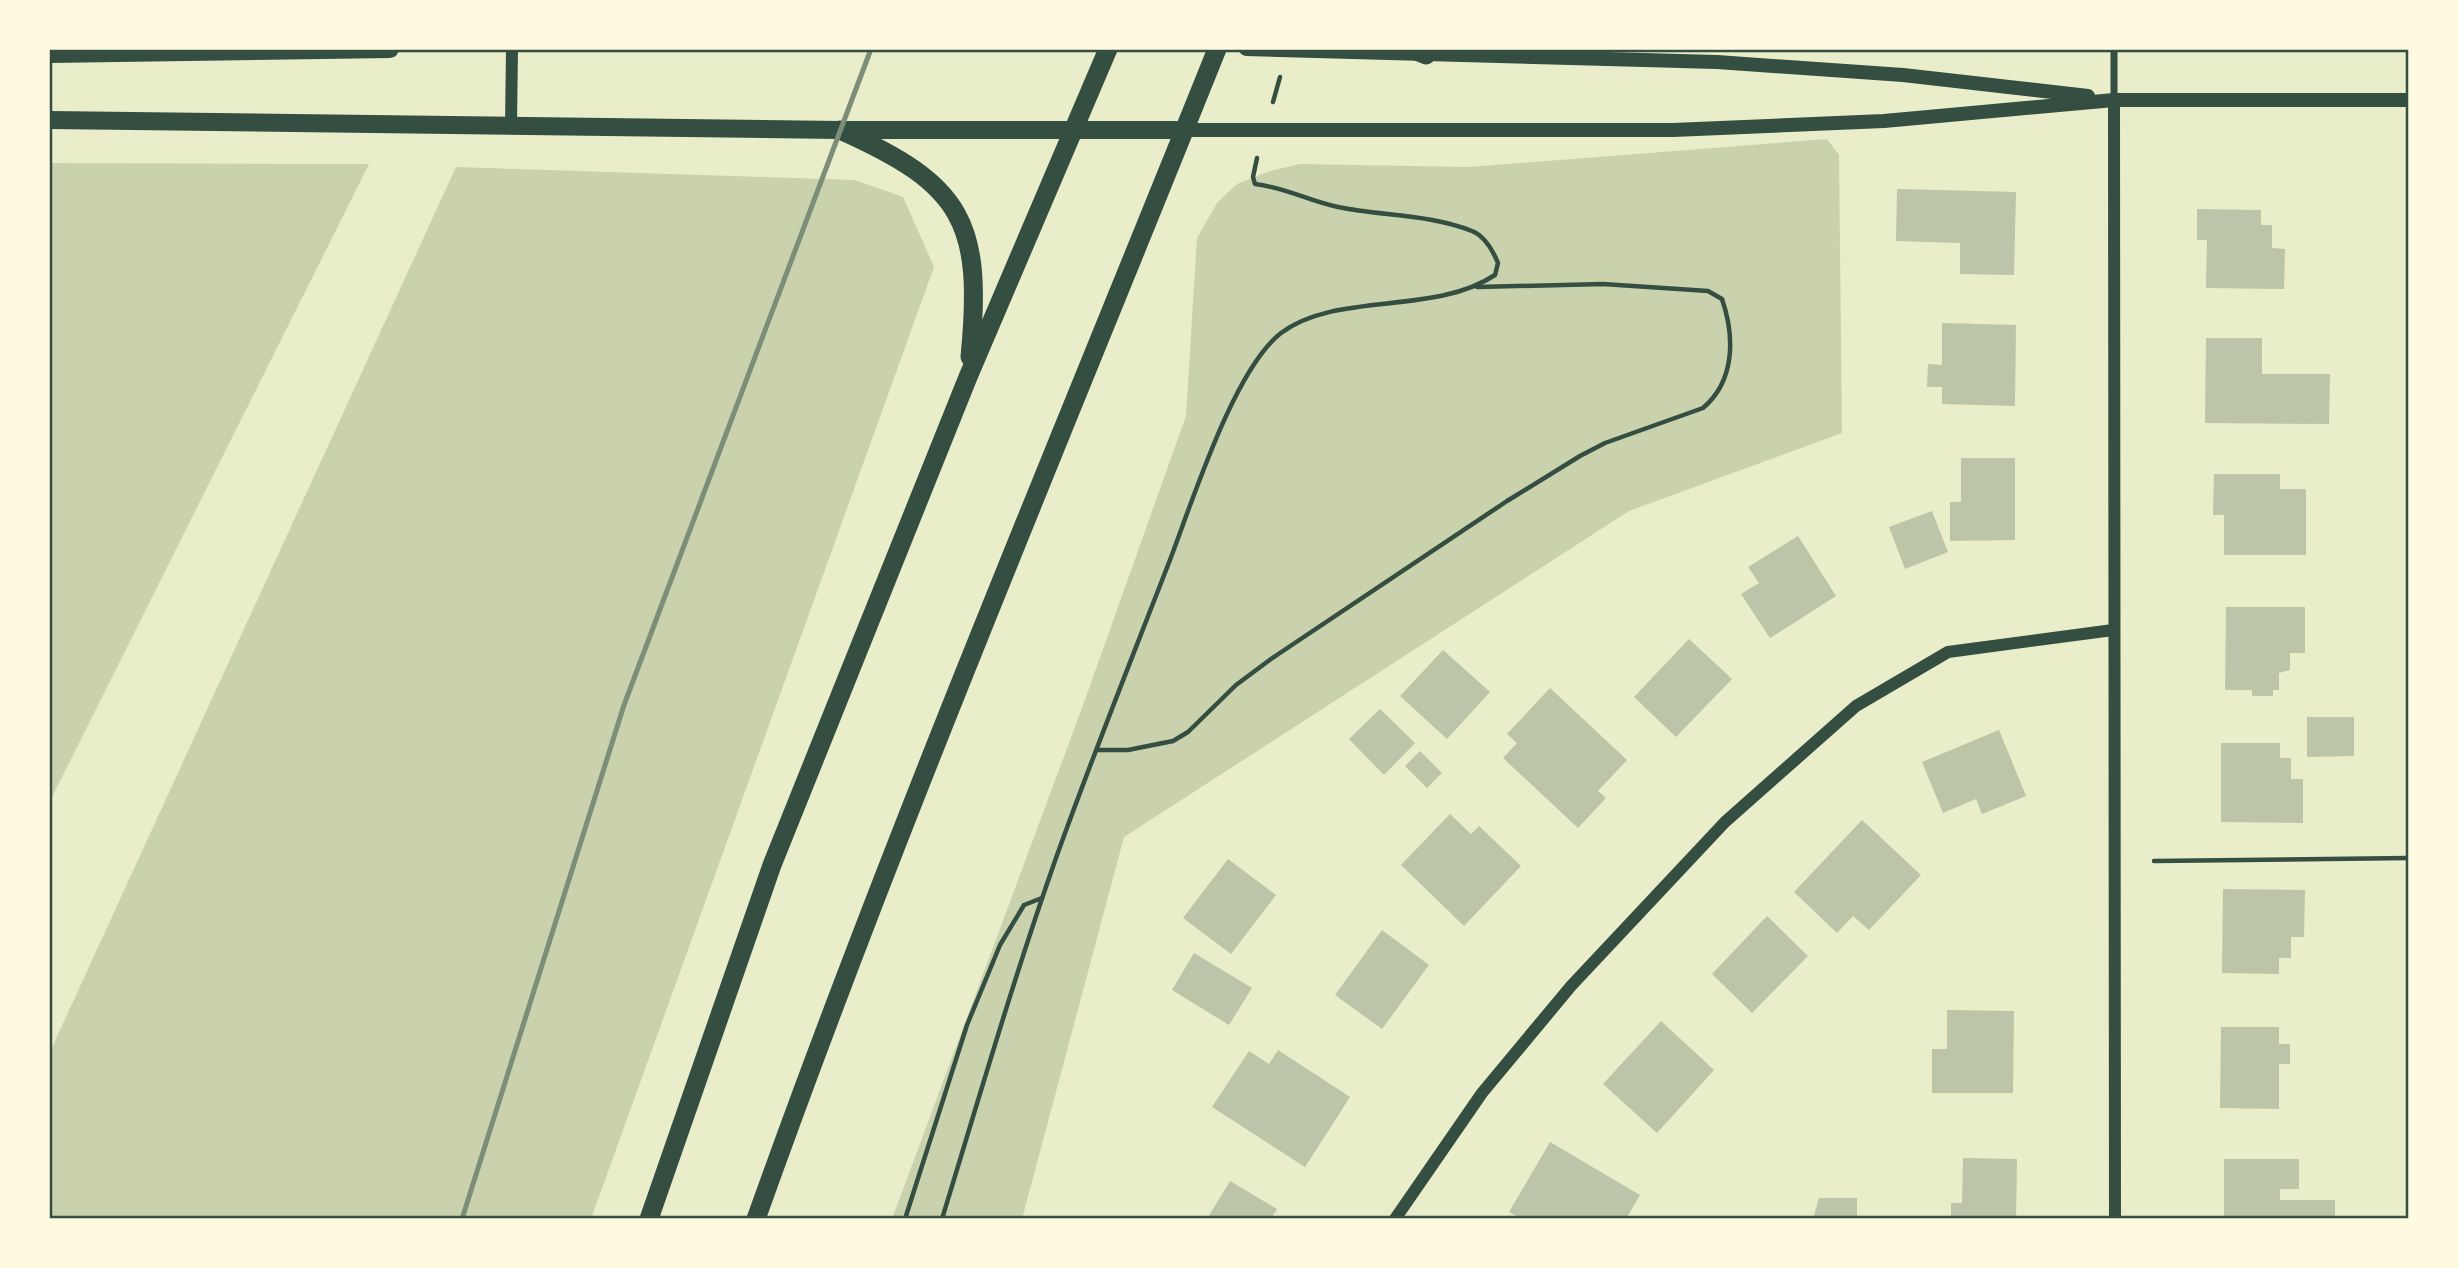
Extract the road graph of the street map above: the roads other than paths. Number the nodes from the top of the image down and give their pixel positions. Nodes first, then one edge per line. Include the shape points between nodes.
1 (390, 49) edge
2 (512, 49) edge
3 (1108, 49) edge
4 (1217, 49) edge
5 (1246, 49) edge
6 (2114, 49) edge
7 (1418, 52) edge
8 (49, 54) edge
9 (2114, 100) junction
10 (2409, 100) edge
11 (49, 120) edge
12 (511, 125) junction
13 (840, 130) junction
14 (1072, 130) junction
15 (1185, 130) junction
16 (968, 377) junction
17 (2113, 630) junction
18 (649, 1219) edge
19 (756, 1219) edge
20 (1395, 1219) edge
21 (2115, 1219) edge

1 - 8 main road
2 - 12 street
3 - 14 highway
4 - 15 highway
5 - 7 main road
6 - 9 street
7 - 9 main road via 1799,67 1962,80
9 - 10 main road
9 - 15 main road via 1811,126
9 - 17 street
11 - 12 main road
12 - 13 main road
13 - 14 main road
13 - 16 highway via 910,166 942,192 967,231 973,303
14 - 15 main road
14 - 16 highway
15 - 19 highway via 919,786
16 - 18 highway via 772,865
17 - 20 street via 1948,652 1856,706 1725,822 1571,986 1482,1093
17 - 21 street

